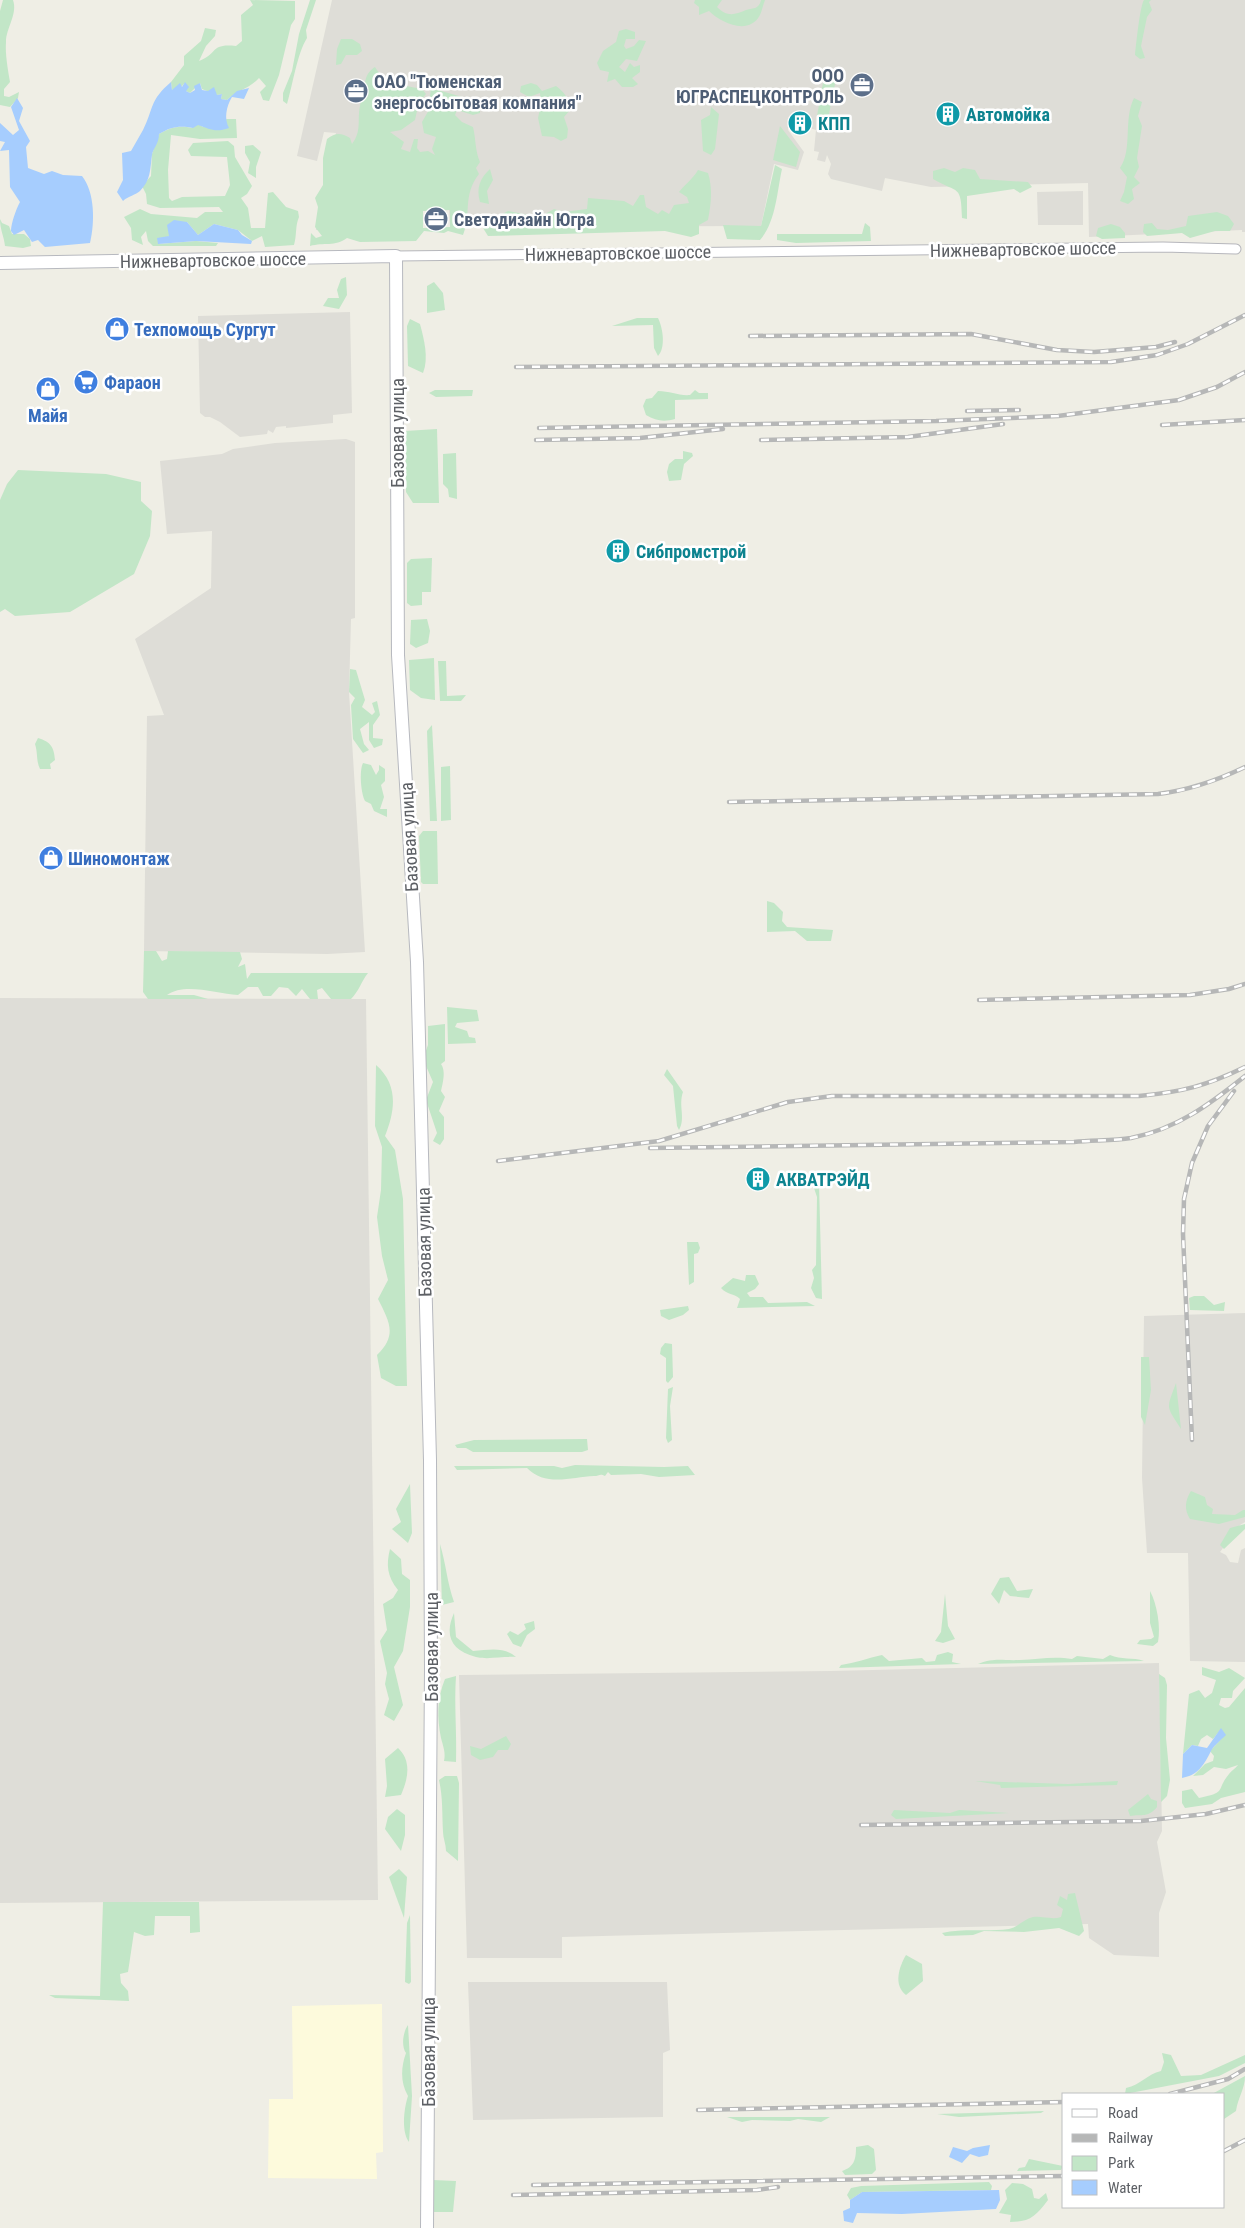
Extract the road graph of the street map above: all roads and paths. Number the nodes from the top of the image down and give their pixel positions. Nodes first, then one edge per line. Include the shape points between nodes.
1 (1236, 248) dead end
2 (396, 256) junction
3 (0, 263) edge
4 (427, 2228) edge

1 - 2 street, Нижневартовское шоссе
2 - 3 street, Нижневартовское шоссе
2 - 4 street, Базовая улица via 398,655 417,962 430,1460

